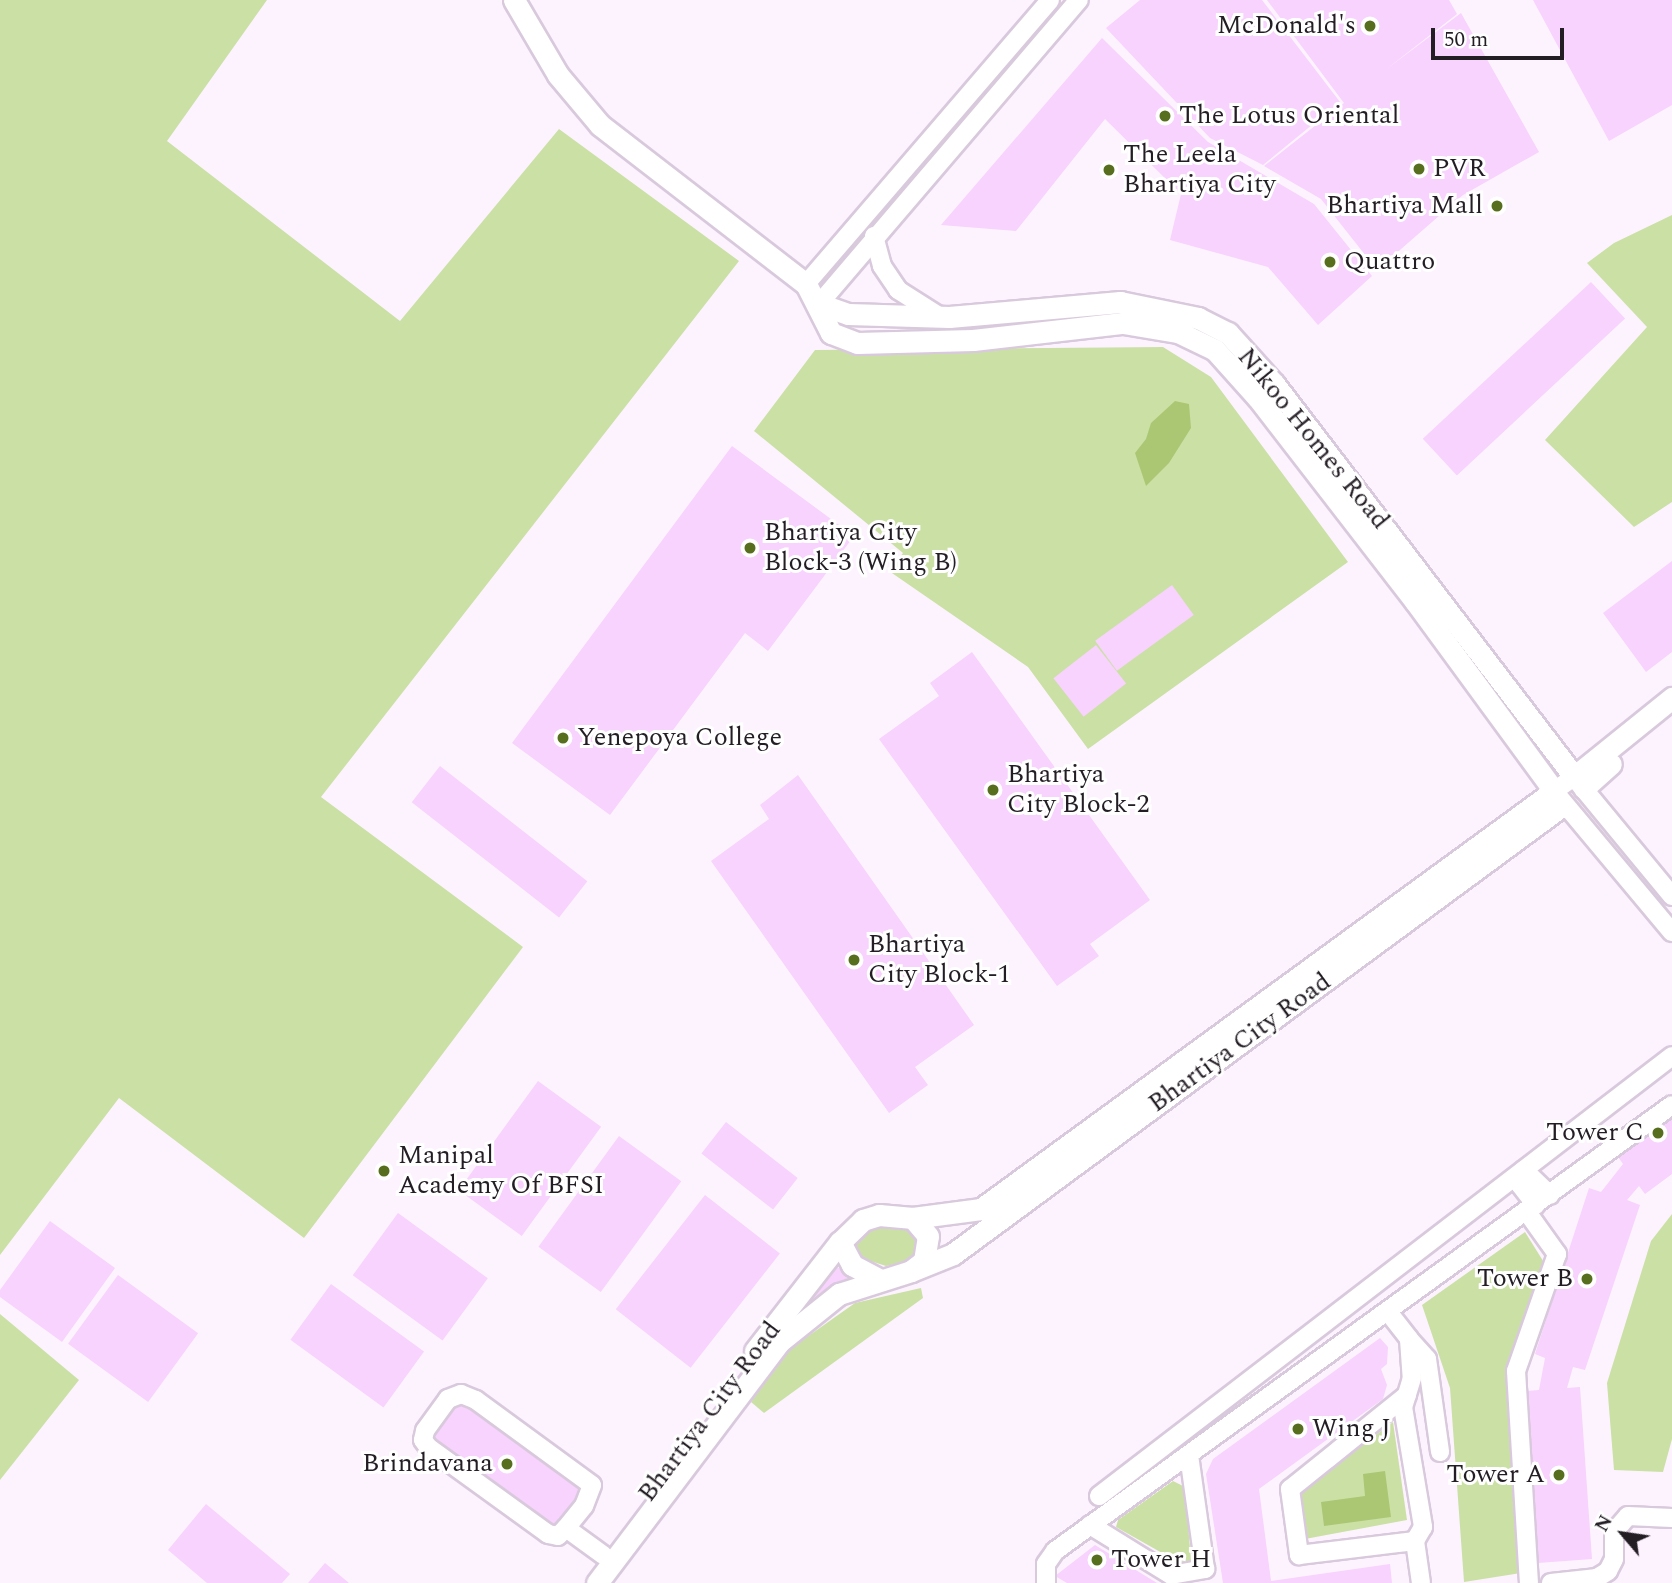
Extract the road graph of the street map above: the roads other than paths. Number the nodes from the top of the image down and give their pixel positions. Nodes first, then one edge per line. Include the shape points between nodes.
1 (514, 0) edge
2 (1050, 0) edge
3 (1079, 0) edge
4 (1003, 54) junction
5 (1018, 69) junction
6 (874, 236) junction
7 (806, 284) junction
8 (819, 304) junction
9 (942, 317) junction
10 (1672, 698) edge
11 (1672, 714) edge
12 (1579, 783) junction
13 (1559, 798) junction
14 (1672, 896) edge
15 (1672, 932) edge
16 (1672, 1056) edge
17 (1672, 1105) edge
18 (1524, 1170) junction
19 (1537, 1204) junction
20 (913, 1218) junction
21 (840, 1242) junction
22 (911, 1271) junction
23 (878, 1279) junction
24 (1389, 1313) junction
25 (1409, 1339) junction
26 (1407, 1395) junction
27 (1440, 1452) dead end
28 (1189, 1455) junction
29 (1099, 1496) dead end
30 (1672, 1518) edge
31 (1090, 1525) junction
32 (566, 1528) junction
33 (1415, 1541) junction
34 (603, 1555) junction
35 (582, 1583) edge
36 (597, 1583) edge
37 (1046, 1583) edge
38 (1421, 1583) edge
39 (1529, 1583) edge
40 (1551, 1583) edge

1 - 7 street via 558,75 607,132
2 - 4 street
3 - 5 street
4 - 5 street
4 - 7 street
5 - 6 street
6 - 8 street
6 - 9 street via 882,266 898,290 918,307
7 - 8 street
8 - 9 street, Nikoo Homes Road via 848,314
8 - 13 street, Nikoo Homes Road via 831,334 857,343 972,340 1123,323 1178,332 1215,350 1258,398 1415,601
9 - 12 street, Nikoo Homes Road via 1120,302 1198,318 1228,333 1283,395
10 - 12 street
11 - 12 street
12 - 13 street
12 - 14 street
13 - 15 street
13 - 20 street, Bhartiya City Road via 981,1209
13 - 22 street, Bhartiya City Road via 953,1254
16 - 18 street
17 - 19 street
18 - 19 street via 1521,1186
18 - 29 street
19 - 24 street
19 - 39 street via 1557,1254 1516,1371
20 - 21 street, Bhartiya City Road via 887,1214 863,1220
20 - 22 street via 925,1229 929,1245 924,1261
21 - 23 street via 852,1265
21 - 34 street, Bhartiya City Road
22 - 23 street, Bhartiya City Road
23 - 36 street, Bhartiya City Road via 839,1294 779,1342
24 - 25 street
24 - 28 street
25 - 26 street via 1412,1378
25 - 27 street via 1427,1359
26 - 33 street via 1403,1407 1423,1527
26 - 33 street via 1290,1489 1299,1555
28 - 31 street
28 - 31 street via 1205,1569 1171,1575
30 - 40 street via 1628,1516 1614,1532 1614,1559 1608,1572 1597,1578
31 - 37 street via 1050,1557
32 - 32 street via 588,1499 592,1485 476,1400 460,1394 448,1399 425,1431 423,1440 428,1447 548,1534 558,1536
32 - 34 street
33 - 38 street
34 - 35 street, Bhartiya City Road

